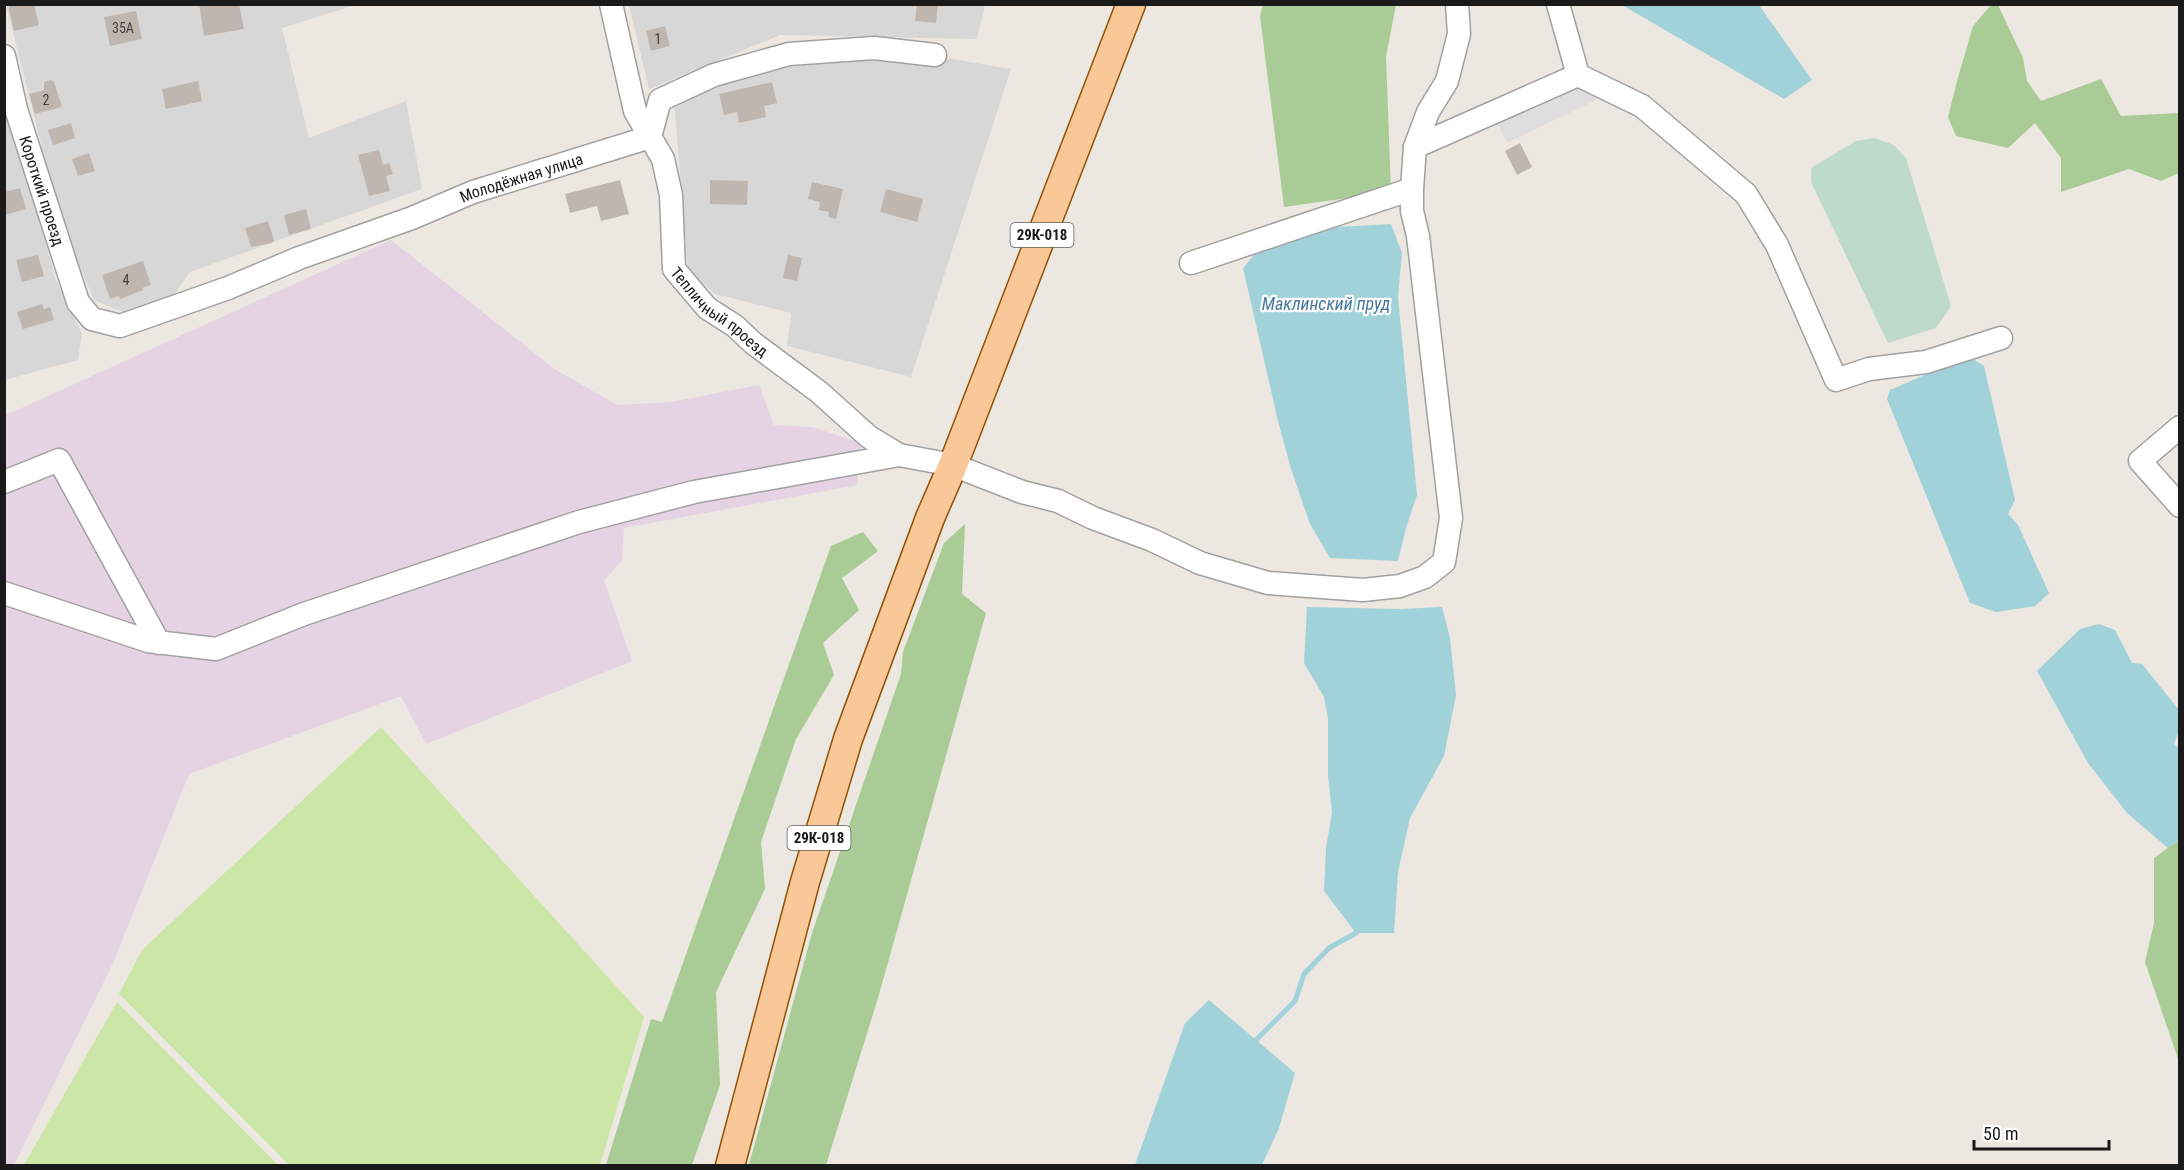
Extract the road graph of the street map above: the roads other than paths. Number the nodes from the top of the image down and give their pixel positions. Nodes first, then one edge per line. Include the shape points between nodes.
1 (611, 4) edge
2 (1131, 4) edge
3 (1457, 4) edge
4 (1558, 4) edge
5 (935, 55) dead end
6 (4, 56) edge
7 (1578, 75) junction
8 (650, 137) junction
9 (1415, 147) junction
10 (1412, 189) junction
11 (1191, 263) dead end
12 (92, 319) joint
13 (2001, 338) dead end
14 (2180, 426) edge
15 (899, 455) junction
16 (953, 465) junction
17 (4, 482) edge
18 (2180, 506) edge
19 (4, 593) edge
20 (159, 643) junction
21 (730, 1166) edge

1 - 8 street, Тепличный проезд via 635,111
2 - 16 main road, 29К-018
3 - 9 street via 1459,34 1447,81 1428,112
4 - 7 street
5 - 8 street via 874,48 789,54 724,72 660,100
6 - 12 street, Короткий проезд via 16,109 59,247 78,302
7 - 9 street
7 - 13 street via 1642,106 1746,194 1777,246 1836,380 1869,369 1926,362
8 - 12 street, Молодёжная улица via 473,192 120,326
8 - 15 street, Тепличный проезд via 663,159 671,195 674,270 707,308 819,392 869,437
9 - 10 street
10 - 11 street
10 - 16 street via 1451,518 1444,562 1425,577 1400,586 1363,590 1268,583 1200,563 1058,501 1022,492
14 - 18 street via 2140,461
15 - 16 street
15 - 20 street via 694,492 579,522 304,614 216,649
16 - 21 main road, 29К-018 via 848,739 805,882
17 - 20 street via 59,460
19 - 20 street

